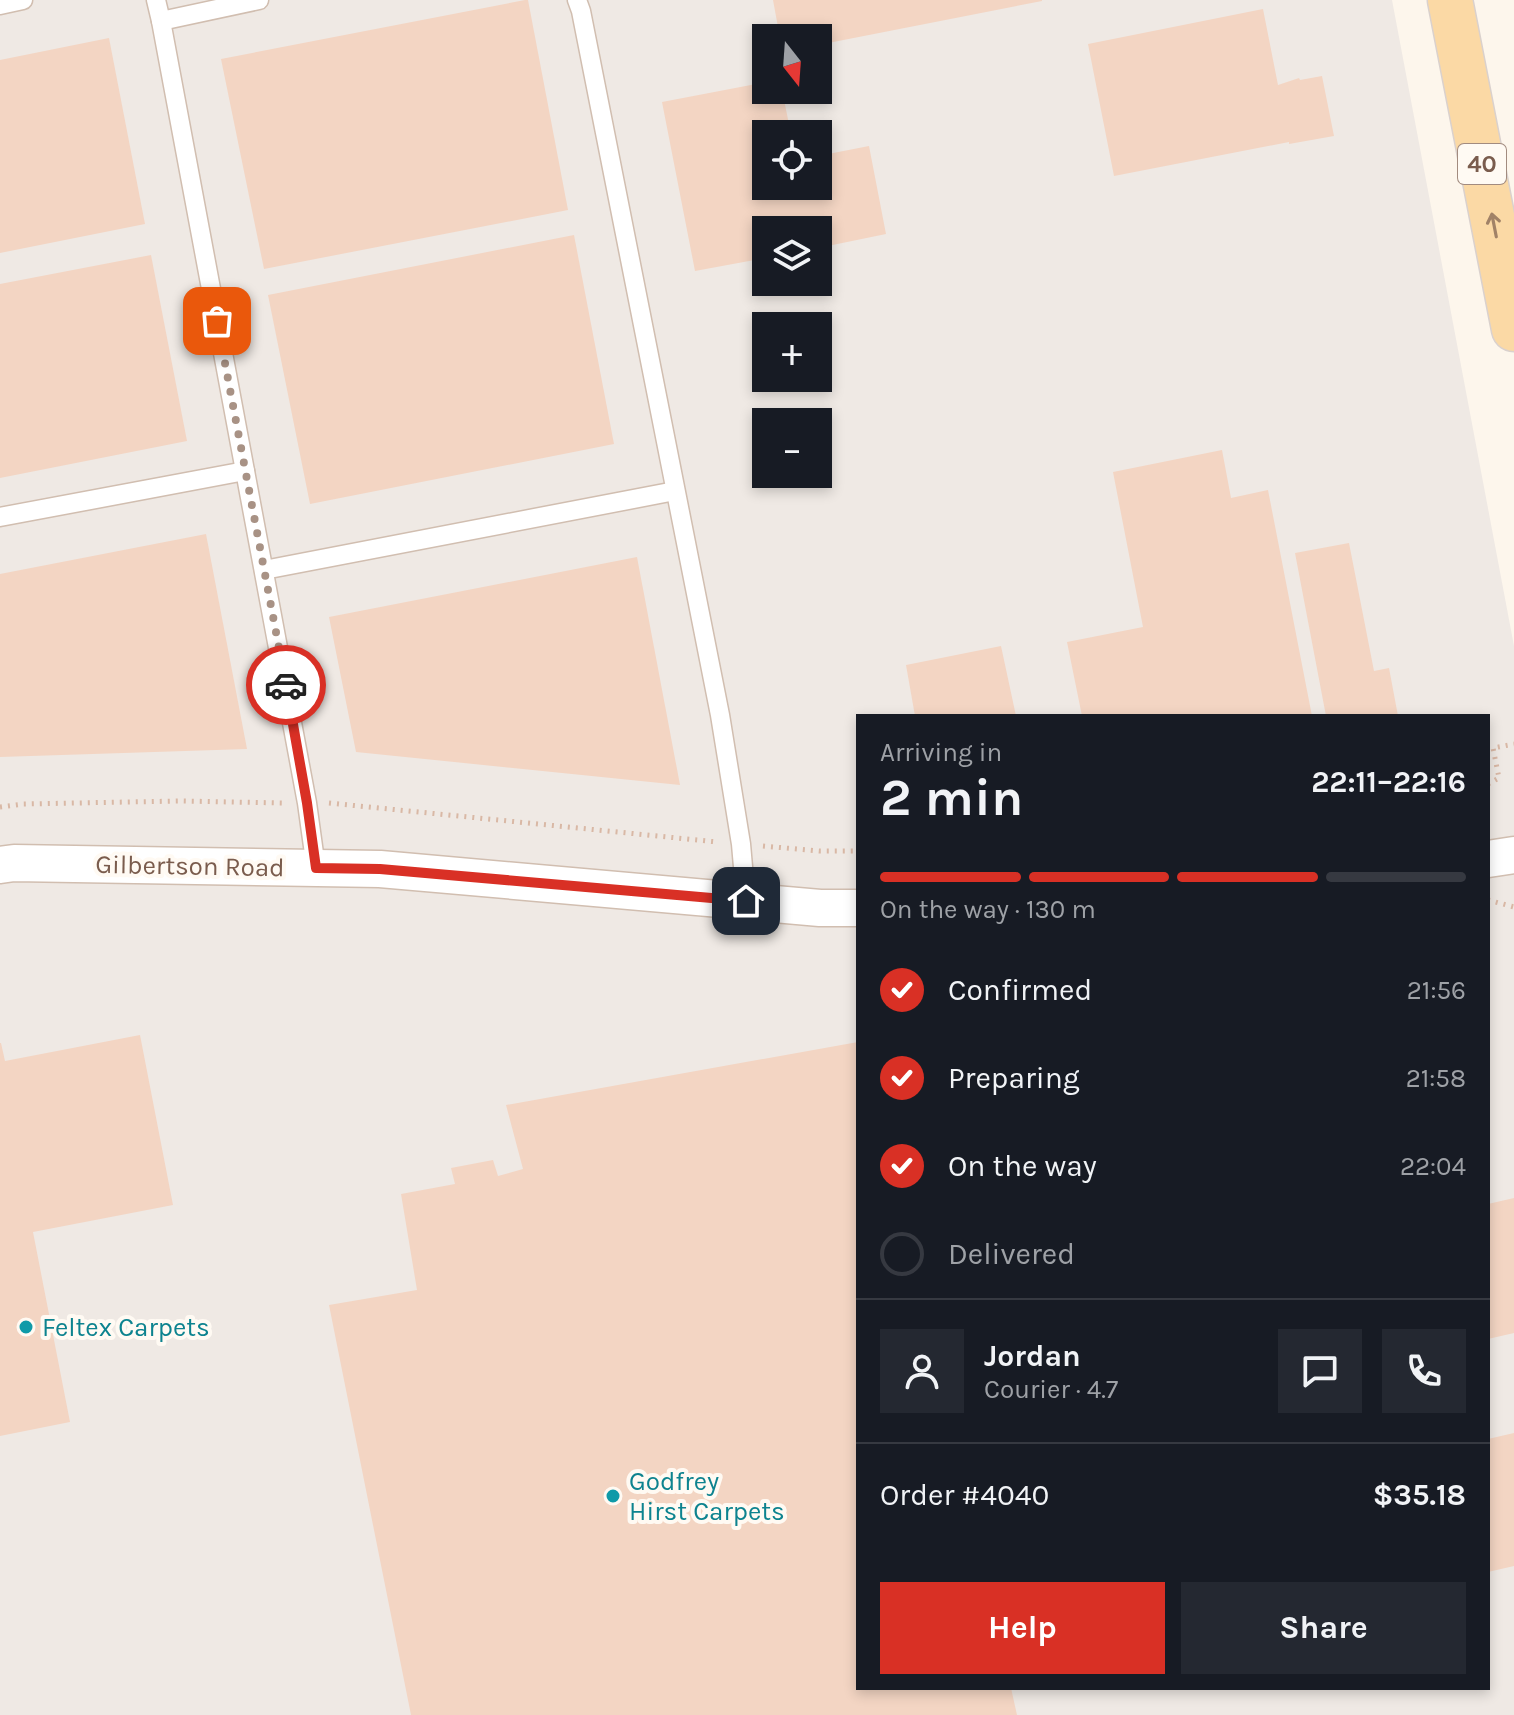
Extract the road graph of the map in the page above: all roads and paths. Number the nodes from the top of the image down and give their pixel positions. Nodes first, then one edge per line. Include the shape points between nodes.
1 (23, 0) edge
2 (156, 0) edge
3 (259, 0) edge
4 (577, 0) edge
5 (1450, 0) edge
6 (0, 5) edge
7 (161, 21) junction
8 (1514, 329) edge
9 (245, 471) junction
10 (675, 491) junction
11 (0, 517) edge
12 (264, 570) junction
13 (1514, 744) edge
14 (1490, 783) edge
15 (307, 803) junction
16 (0, 807) edge
17 (741, 844) junction
18 (856, 851) edge
19 (1514, 855) edge
20 (1490, 859) edge
21 (0, 865) edge
22 (316, 868) junction
23 (746, 901) junction
24 (1490, 901) edge
25 (1514, 907) edge
26 (856, 908) edge

1 - 6 lane
2 - 7 lane
3 - 7 lane
4 - 10 lane
8 -> 5 main road, 40
7 - 9 lane
9 - 11 lane
9 - 12 lane
10 - 12 lane
10 - 17 lane
12 - 15 lane
13 - 14 path via 1493,748 1499,778
15 - 16 path
15 - 17 path
15 - 22 lane
17 - 18 path
17 - 23 lane
19 - 20 street
21 - 22 street, Gilbertson Road
22 - 23 street, Gilbertson Road
23 - 26 street, Gilbertson Road
24 - 25 path

